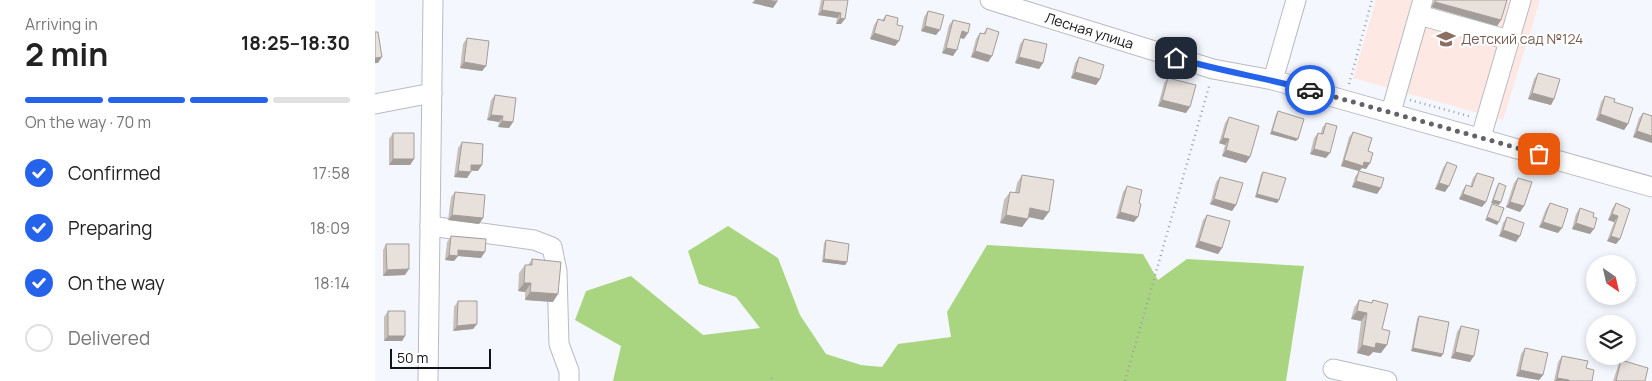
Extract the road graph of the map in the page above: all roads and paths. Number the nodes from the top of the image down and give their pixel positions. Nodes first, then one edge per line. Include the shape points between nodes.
1 (433, 0) edge
2 (990, 0) edge
3 (1296, 0) edge
4 (1521, 0) edge
5 (1421, 8) edge
6 (1509, 40) junction
7 (1213, 69) junction
8 (1273, 80) junction
9 (432, 93) junction
10 (375, 104) edge
11 (1391, 112) junction
12 (1481, 137) junction
13 (1652, 186) edge
14 (430, 226) junction
15 (1333, 369) dead end
16 (428, 381) edge
17 (569, 381) edge
18 (1125, 381) edge
19 (1387, 381) edge

1 - 9 street
2 - 7 street, Лесная улица
3 - 8 street
4 - 6 street
5 - 6 street
5 - 11 street
6 - 12 street
7 - 8 street, Лесная улица
7 - 18 path
8 - 11 street, Лесная улица
9 - 10 street
9 - 14 street
11 - 12 street, Лесная улица
12 - 13 street, Лесная улица
14 - 16 street
14 - 17 street via 534,240 552,247 557,271 559,344 569,371
15 - 19 street

